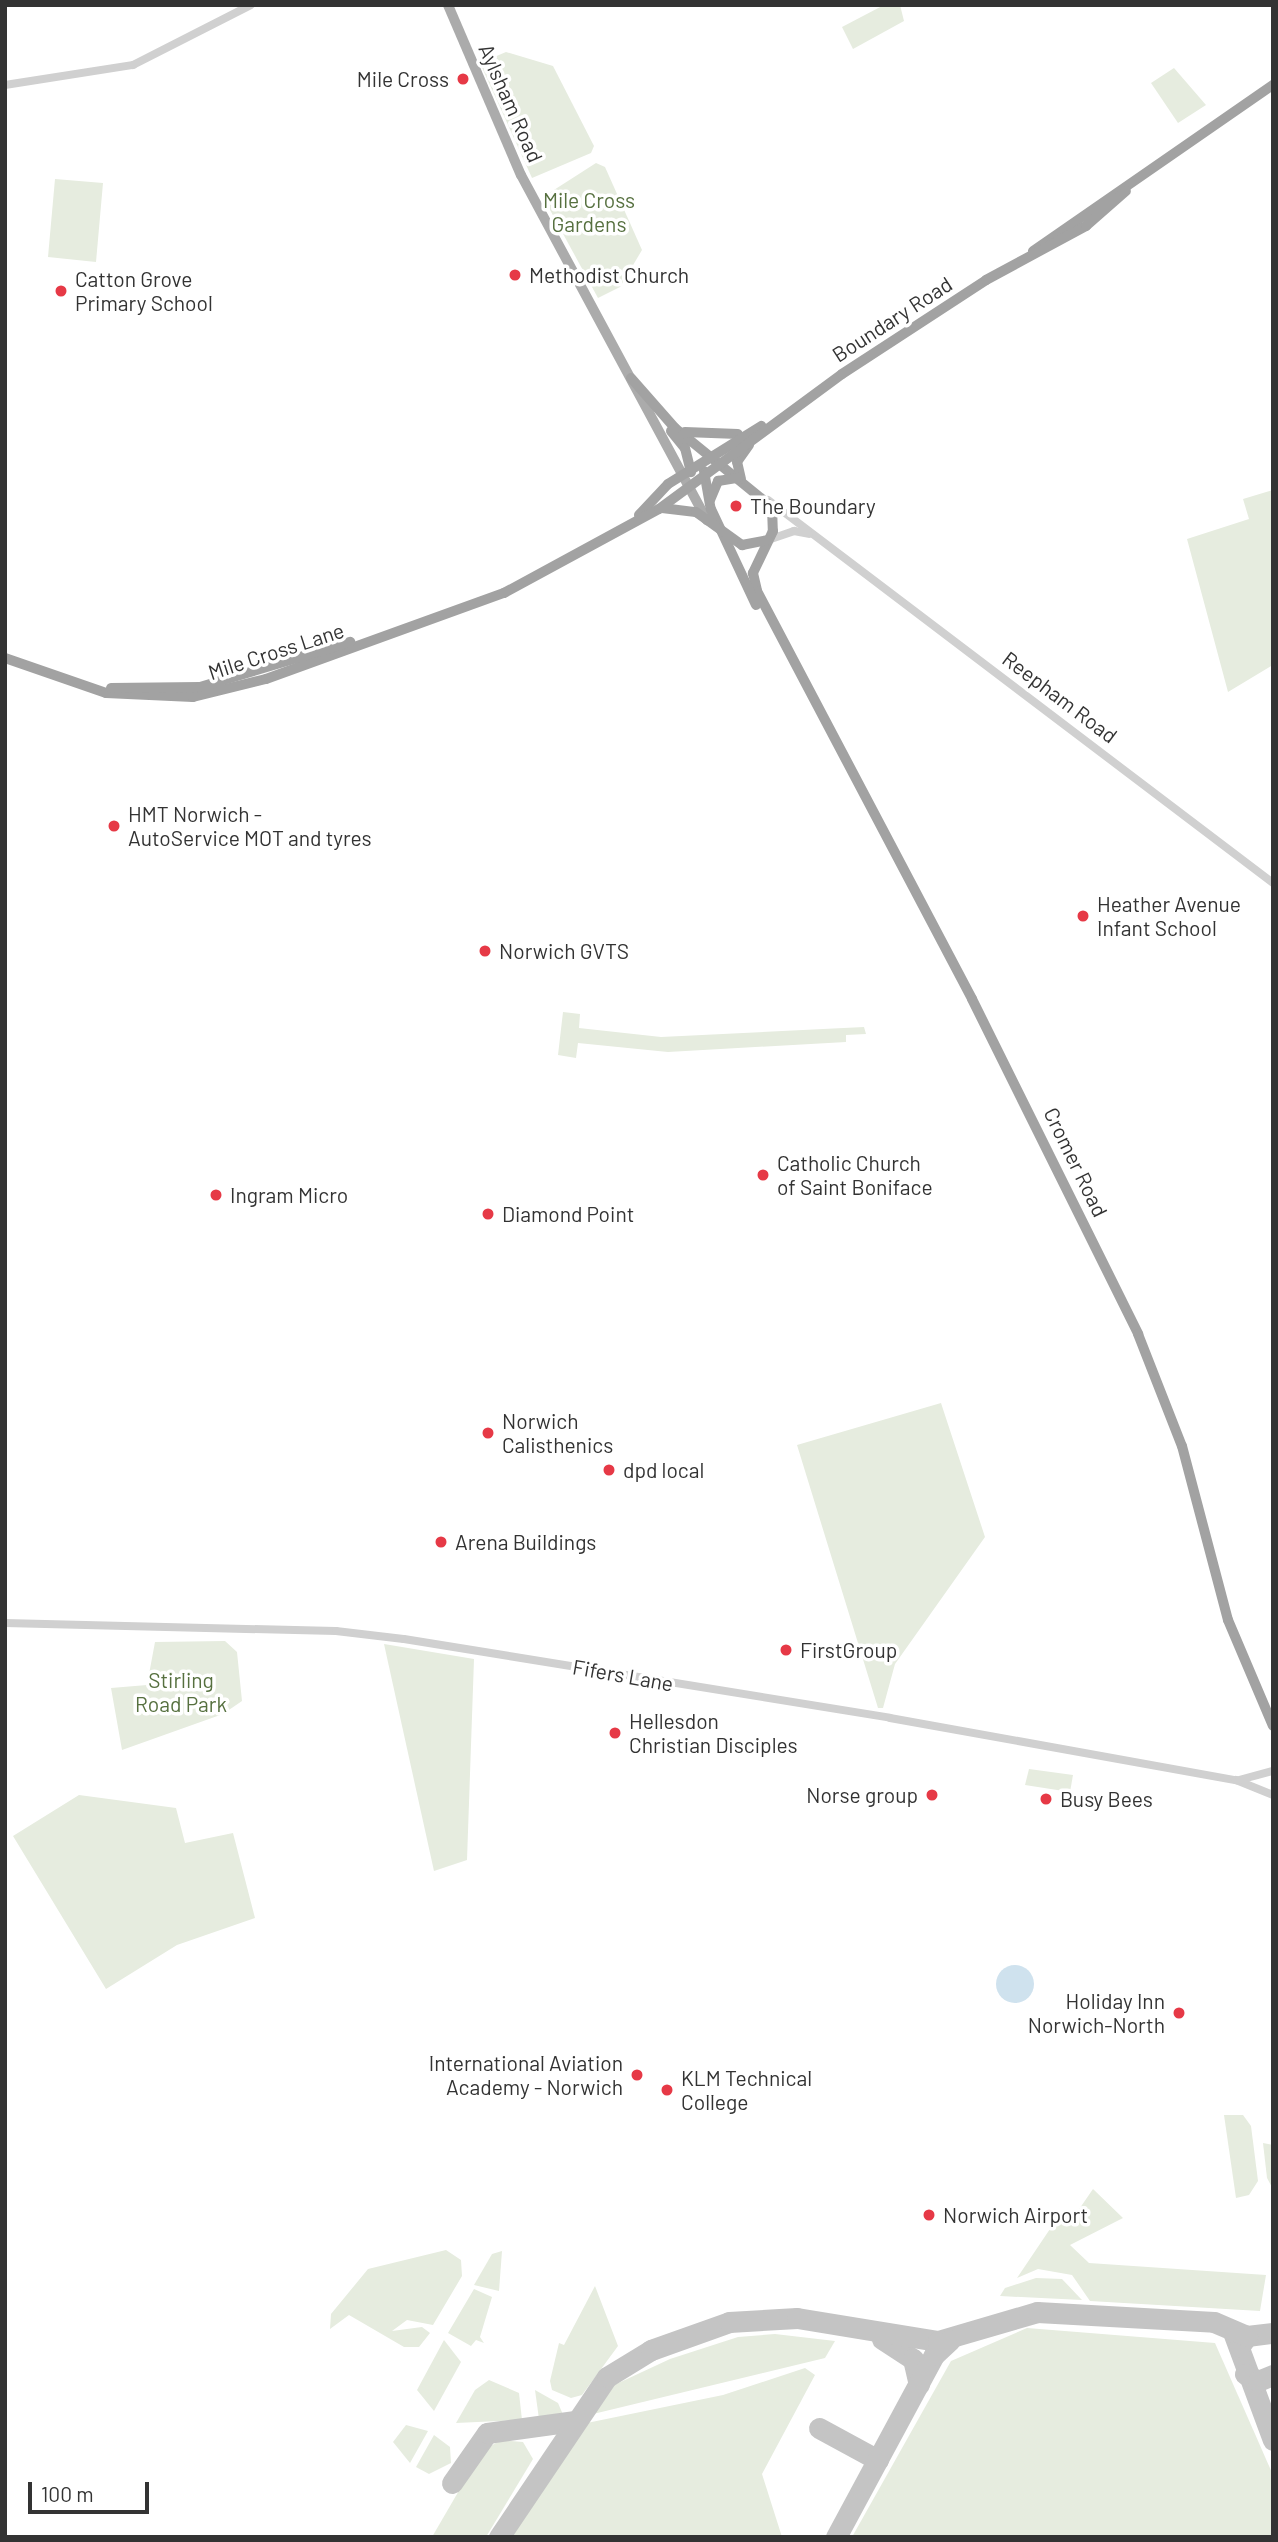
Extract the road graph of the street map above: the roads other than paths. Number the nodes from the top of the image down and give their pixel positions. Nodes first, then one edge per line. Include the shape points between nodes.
1 (251, 5) edge
2 (448, 5) edge
3 (5, 85) edge
4 (1273, 85) edge
5 (631, 377) junction
6 (656, 408) junction
7 (774, 422) junction
8 (676, 428) junction
9 (740, 434) junction
10 (709, 464) junction
11 (687, 477) junction
12 (741, 479) junction
13 (765, 498) junction
14 (659, 509) junction
15 (709, 514) junction
16 (639, 515) junction
17 (722, 536) junction
18 (768, 540) junction
19 (824, 542) junction
20 (780, 642) junction
21 (5, 658) edge
22 (1273, 883) edge
23 (5, 1623) edge
24 (1273, 1726) edge
25 (1273, 1771) edge
26 (1236, 1780) junction
27 (1273, 1794) edge

1 - 3 street via 133,65
2 - 5 main road, Aylsham Road via 521,175
4 - 7 highway, Boundary Road via 1126,191 1086,226 1033,251
5 - 6 highway
5 - 11 main road, Aylsham Road
6 - 8 highway, Reepham Road
6 - 11 highway
7 - 9 highway, Boundary Road
7 - 10 highway, Boundary Road
7 - 12 highway, Boundary Road via 739,456
8 - 9 highway via 708,437
8 - 10 highway, Reepham Road
9 - 10 highway, Boundary Road
10 - 11 highway, Boundary Road
10 - 11 highway, Boundary Road
10 - 12 highway, Reepham Road
10 - 15 highway, Cromer Road
11 - 14 highway, Mile Cross Lane
11 - 15 main road, Cromer Road
11 - 16 highway
12 - 13 highway, Reepham Road
12 - 15 highway via 725,478 713,485
13 - 18 highway via 775,517
13 - 19 street, Reepham Road
14 - 15 highway via 685,507
14 - 16 highway, Mile Cross Lane
15 - 17 highway, Cromer Road
16 - 21 highway, Mile Cross Lane via 539,579 211,694 155,699 93,688
17 - 18 highway, Reepham Road via 749,546
17 - 20 highway, Cromer Road
18 - 19 street, Reepham Road via 803,531
18 - 20 highway, Cromer Road via 753,579
19 - 22 street, Reepham Road
20 - 24 highway, Cromer Road via 972,999 1138,1334 1182,1446 1228,1620
23 - 26 street, Fifers Lane via 336,1631 404,1639
25 - 26 street, Fifers Lane
26 - 27 street, Fifers Lane

